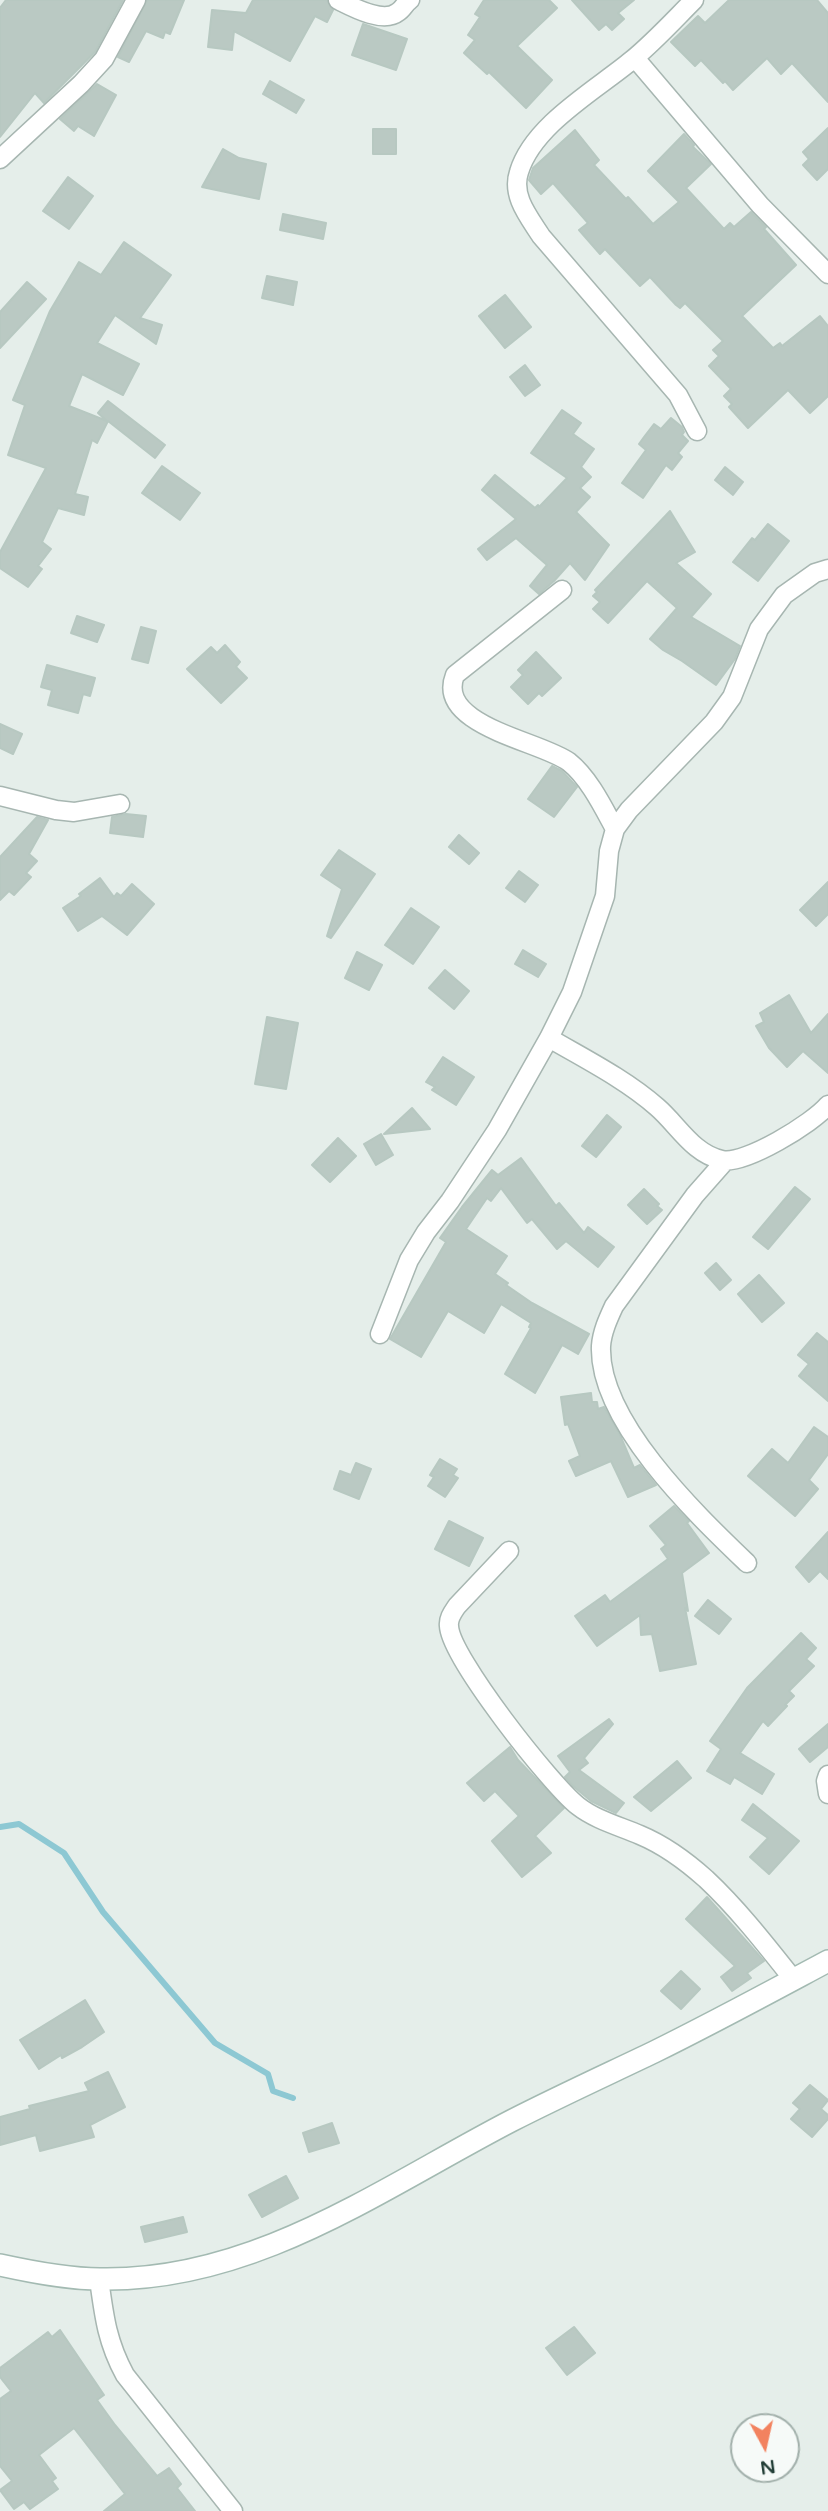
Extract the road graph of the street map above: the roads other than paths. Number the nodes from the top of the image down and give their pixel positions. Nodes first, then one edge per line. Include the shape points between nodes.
1 (136, 0) edge
2 (338, 0) edge
3 (410, 0) edge
4 (694, 0) edge
5 (635, 58) junction
6 (0, 159) edge
7 (828, 274) edge
8 (697, 431) dead end
9 (828, 569) edge
10 (562, 590) dead end
11 (0, 796) edge
12 (120, 804) dead end
13 (615, 829) junction
14 (549, 1038) junction
15 (828, 1105) edge
16 (725, 1161) junction
17 (380, 1334) dead end
18 (509, 1551) dead end
19 (747, 1563) dead end
20 (828, 1775) edge
21 (828, 1794) edge
22 (828, 1961) edge
23 (793, 1979) junction
24 (0, 2265) edge
25 (99, 2279) junction
26 (233, 2511) edge

1 - 6 street via 104,59
2 - 3 street via 389,16
4 - 5 street
5 - 7 street via 760,205
5 - 8 street via 543,132 518,173 517,190 541,236 678,395
9 - 13 street via 784,595 759,629 732,697
10 - 13 street via 455,675 452,692 462,709 491,728 556,753 572,764
11 - 12 street via 74,812
13 - 14 street via 605,896 572,992
14 - 16 street via 612,1075 657,1107 708,1156
14 - 17 street via 475,1165 409,1260
15 - 16 street via 799,1130
16 - 19 street via 614,1306 601,1345 602,1366 631,1432 654,1466
18 - 23 street via 457,1606 449,1625 478,1684 512,1732 577,1805 674,1854 738,1913
20 - 21 street
22 - 23 street
23 - 25 street via 510,2121 331,2220 197,2270
24 - 25 street
25 - 26 street via 105,2325 119,2364

